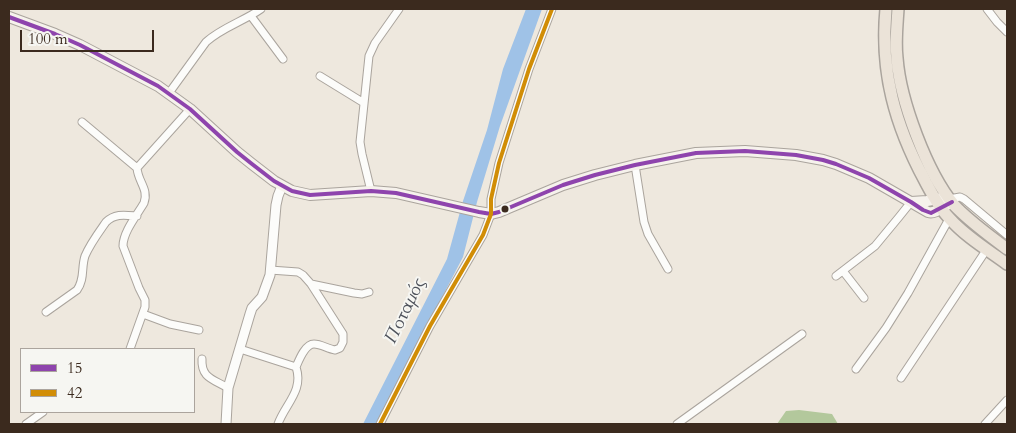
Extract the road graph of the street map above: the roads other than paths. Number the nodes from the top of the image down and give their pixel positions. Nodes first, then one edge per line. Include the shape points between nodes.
1 (261, 9) edge
2 (399, 9) edge
3 (552, 9) edge
4 (886, 9) edge
5 (898, 9) edge
6 (987, 9) edge
7 (251, 16) junction
8 (9, 17) edge
9 (1007, 32) edge
10 (283, 60) dead end
11 (320, 76) dead end
12 (169, 93) junction
13 (364, 103) junction
14 (190, 109) junction
15 (82, 122) dead end
16 (635, 166) junction
17 (137, 168) junction
18 (282, 186) junction
19 (371, 191) junction
20 (951, 200) junction
21 (911, 202) junction
22 (938, 204) junction
23 (491, 214) junction
24 (137, 216) junction
25 (949, 219) junction
26 (997, 235) junction
27 (1007, 235) edge
28 (986, 249) junction
29 (1007, 249) edge
30 (1007, 264) edge
31 (668, 269) dead end
32 (270, 270) junction
33 (842, 271) junction
34 (836, 276) dead end
35 (311, 284) junction
36 (369, 292) dead end
37 (864, 298) dead end
38 (46, 312) dead end
39 (143, 314) junction
40 (199, 330) dead end
41 (802, 334) dead end
42 (130, 348) edge
43 (240, 349) junction
44 (202, 358) dead end
45 (296, 367) junction
46 (856, 369) dead end
47 (901, 378) dead end
48 (228, 388) junction
49 (1007, 400) edge
50 (42, 413) edge
51 (26, 424) edge
52 (226, 424) edge
53 (278, 424) edge
54 (380, 424) edge
55 (677, 424) edge
56 (985, 424) edge

1 - 7 street
2 - 13 street via 371,51
3 - 23 street via 499,163
4 - 22 main road via 884,53 892,99 909,149
5 - 20 main road via 897,58 904,96 920,144
6 - 9 street
7 - 10 street
7 - 12 street via 212,36 199,49
8 - 12 main road via 80,45
11 - 13 street
12 - 14 main road
13 - 19 street via 360,146
14 - 17 street
14 - 18 main road via 237,152
15 - 17 street
16 - 21 main road via 710,152 796,155 842,166
16 - 23 main road via 577,180
16 - 31 street via 644,222
17 - 24 street via 146,194
18 - 19 main road via 310,194
18 - 32 street via 276,206
19 - 23 main road via 396,193
20 - 22 main road via 942,198
20 - 26 main road via 971,221
21 - 22 main road
21 - 33 street via 874,246
22 - 25 main road
23 - 54 street via 483,235 430,326
24 - 38 street via 117,215 106,222 86,255 83,278 77,290
24 - 39 street via 123,239 123,246 145,300
25 - 28 main road
25 - 46 street via 891,321
26 - 27 street
26 - 29 main road
28 - 30 main road
28 - 47 street
32 - 35 street via 298,272
32 - 43 street via 262,297 252,308
33 - 34 street
33 - 37 street
35 - 36 street via 354,293
35 - 45 street via 344,339 340,348 335,350 314,344 309,346
39 - 40 street
39 - 42 street
41 - 55 street
43 - 45 street
43 - 48 street
44 - 48 street via 204,373
45 - 53 street via 297,386
48 - 52 street
49 - 56 street
50 - 51 street

